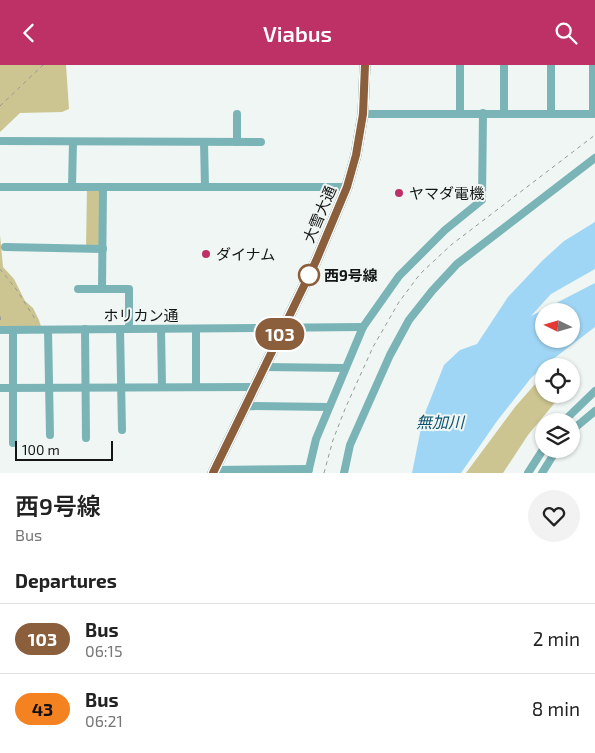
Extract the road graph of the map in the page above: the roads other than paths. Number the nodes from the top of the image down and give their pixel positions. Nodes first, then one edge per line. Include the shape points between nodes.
1 (365, 65) edge
2 (460, 65) edge
3 (504, 65) edge
4 (551, 65) edge
5 (594, 70) edge
6 (460, 113) junction
7 (483, 113) junction
8 (504, 113) junction
9 (551, 113) junction
10 (236, 114) dead end
11 (363, 114) junction
12 (0, 141) edge
13 (261, 141) dead end
14 (72, 142) junction
15 (204, 142) junction
16 (237, 142) junction
17 (595, 158) edge
18 (0, 187) edge
19 (72, 187) junction
20 (103, 187) junction
21 (205, 187) junction
22 (347, 187) junction
23 (5, 247) dead end
24 (103, 249) junction
25 (78, 289) dead end
26 (102, 289) junction
27 (363, 327) junction
28 (283, 328) junction
29 (85, 329) junction
30 (120, 329) junction
31 (129, 329) junction
32 (161, 329) junction
33 (196, 329) junction
34 (0, 330) edge
35 (13, 330) junction
36 (48, 330) junction
37 (265, 367) junction
38 (345, 368) junction
39 (162, 386) junction
40 (50, 387) junction
41 (86, 387) junction
42 (121, 387) junction
43 (196, 387) junction
44 (255, 387) junction
45 (0, 388) edge
46 (13, 388) junction
47 (595, 391) edge
48 (246, 407) junction
49 (328, 407) junction
50 (595, 411) edge
51 (572, 413) edge
52 (580, 424) edge
53 (122, 430) dead end
54 (50, 435) dead end
55 (86, 437) dead end
56 (13, 443) dead end
57 (537, 458) edge
58 (551, 458) edge
59 (214, 471) edge
60 (308, 471) edge
61 (344, 473) edge
62 (528, 473) edge
63 (542, 473) edge

1 - 11 highway, 大雪大通
2 - 6 street
3 - 8 street
4 - 9 street
5 - 9 street via 593,113
6 - 7 street
6 - 11 street
7 - 8 street
7 - 27 street via 482,200 444,230 399,276
8 - 9 street
10 - 16 street
11 - 22 highway, 大雪大通
12 - 14 street
13 - 16 street
14 - 15 street
14 - 19 street
15 - 16 street
15 - 21 street
17 - 61 street via 457,264 420,305 390,355 350,445
18 - 19 street
19 - 20 street
20 - 21 street
20 - 24 street
21 - 22 street
22 - 28 highway, 大雪大通
23 - 24 street
24 - 26 street
25 - 26 street
26 - 31 street via 128,289
27 - 28 street
27 - 38 street
28 - 33 street, ホリカン通
28 - 37 highway, 大雪大通
29 - 30 street, ホリカン通
29 - 36 street, ホリカン通
29 - 41 street
30 - 31 street, ホリカン通
30 - 42 street
31 - 32 street, ホリカン通
32 - 33 street, ホリカン通
32 - 39 street
33 - 43 street
34 - 35 street, ホリカン通
35 - 36 street, ホリカン通
35 - 46 street
36 - 40 street
37 - 38 street
37 - 44 highway, 大雪大通
38 - 49 street
39 - 42 street
39 - 43 street
40 - 41 street
40 - 46 street
40 - 54 street
41 - 42 street
41 - 55 street
42 - 53 street
43 - 44 street
44 - 48 highway, 大雪大通
45 - 46 street
46 - 56 street
47 - 51 street
48 - 49 street
48 - 59 highway, 大雪大通
49 - 60 street
50 - 52 street
57 - 62 street
58 - 63 street
59 - 60 street

